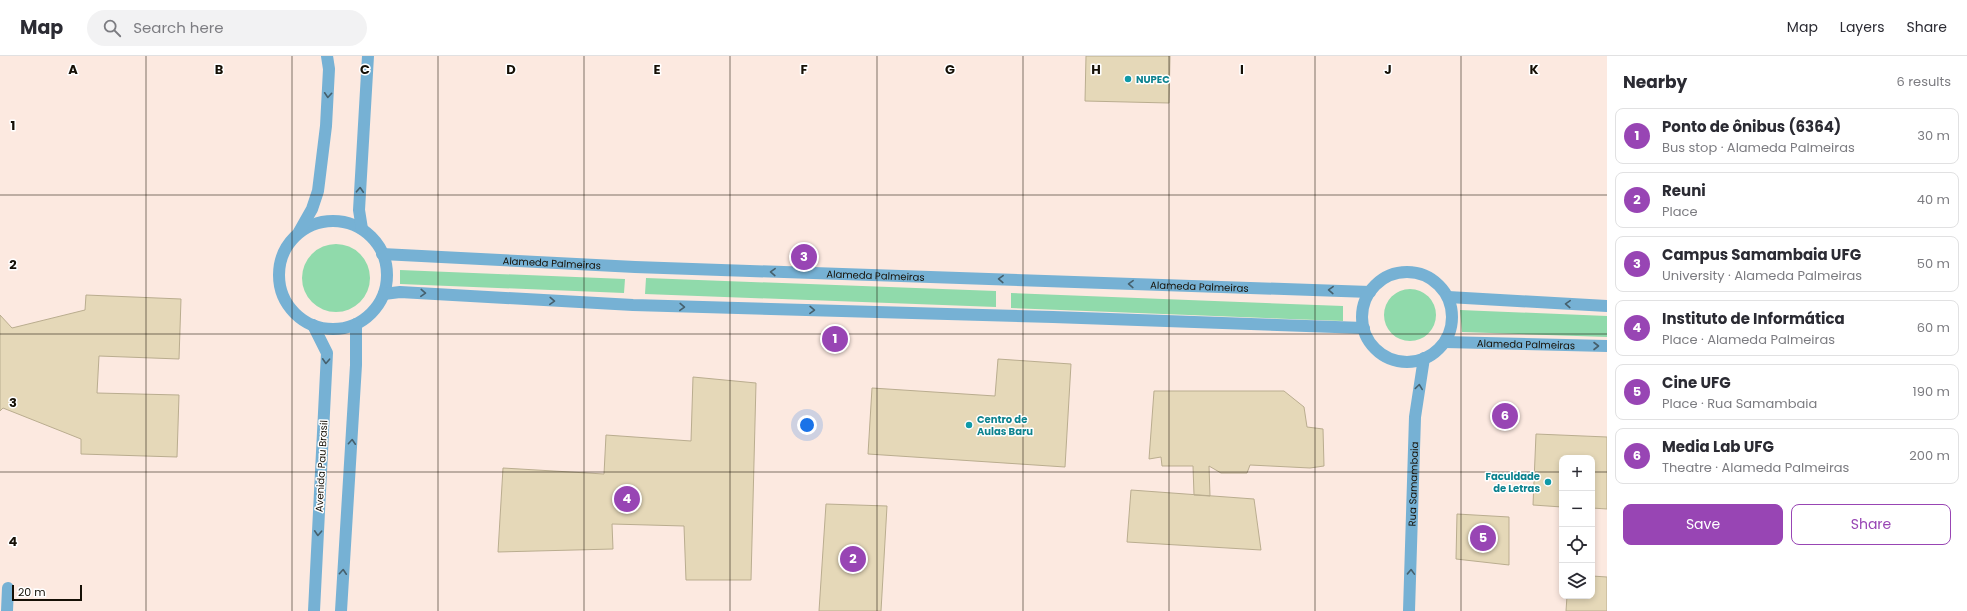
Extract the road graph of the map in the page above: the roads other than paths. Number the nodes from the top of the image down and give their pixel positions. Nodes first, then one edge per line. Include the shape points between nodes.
1 (327, 56) edge
2 (368, 56) edge
3 (362, 228) junction
4 (299, 232) junction
5 (382, 254) junction
6 (1370, 292) junction
7 (384, 294) junction
8 (1448, 297) junction
9 (1607, 306) edge
10 (356, 324) junction
11 (313, 325) junction
12 (1364, 328) junction
13 (1445, 342) junction
14 (1607, 346) edge
15 (1424, 358) junction
16 (8, 588) dead end
17 (7, 611) edge
18 (314, 611) edge
19 (341, 611) edge
20 (1410, 611) edge

1 -> 4 street via 329,69 326,126 318,191 312,209
3 -> 2 street via 358,210
3 - 4 street via 342,222 323,222
3 - 5 street via 373,238
4 - 11 street via 288,244 281,258 281,290 288,305
6 -> 5 street, Alameda Palmeiras via 635,268
5 - 7 street via 387,278
6 - 8 street via 1379,282 1391,275 1404,272 1430,278
6 - 12 street via 1364,303
7 - 10 street via 368,316
7 -> 12 street via 400,292 641,306 1038,316
9 -> 8 street
8 - 13 street via 1452,323
10 - 11 street via 338,328
19 -> 10 street via 356,365
11 -> 18 street, Avenida Pau Brasil via 327,353
12 - 15 street via 1370,341 1379,351 1391,358 1405,361
13 -> 14 street, Alameda Palmeiras
13 - 15 street
20 -> 15 street, Rua Samambaia via 1415,417
16 - 17 street

